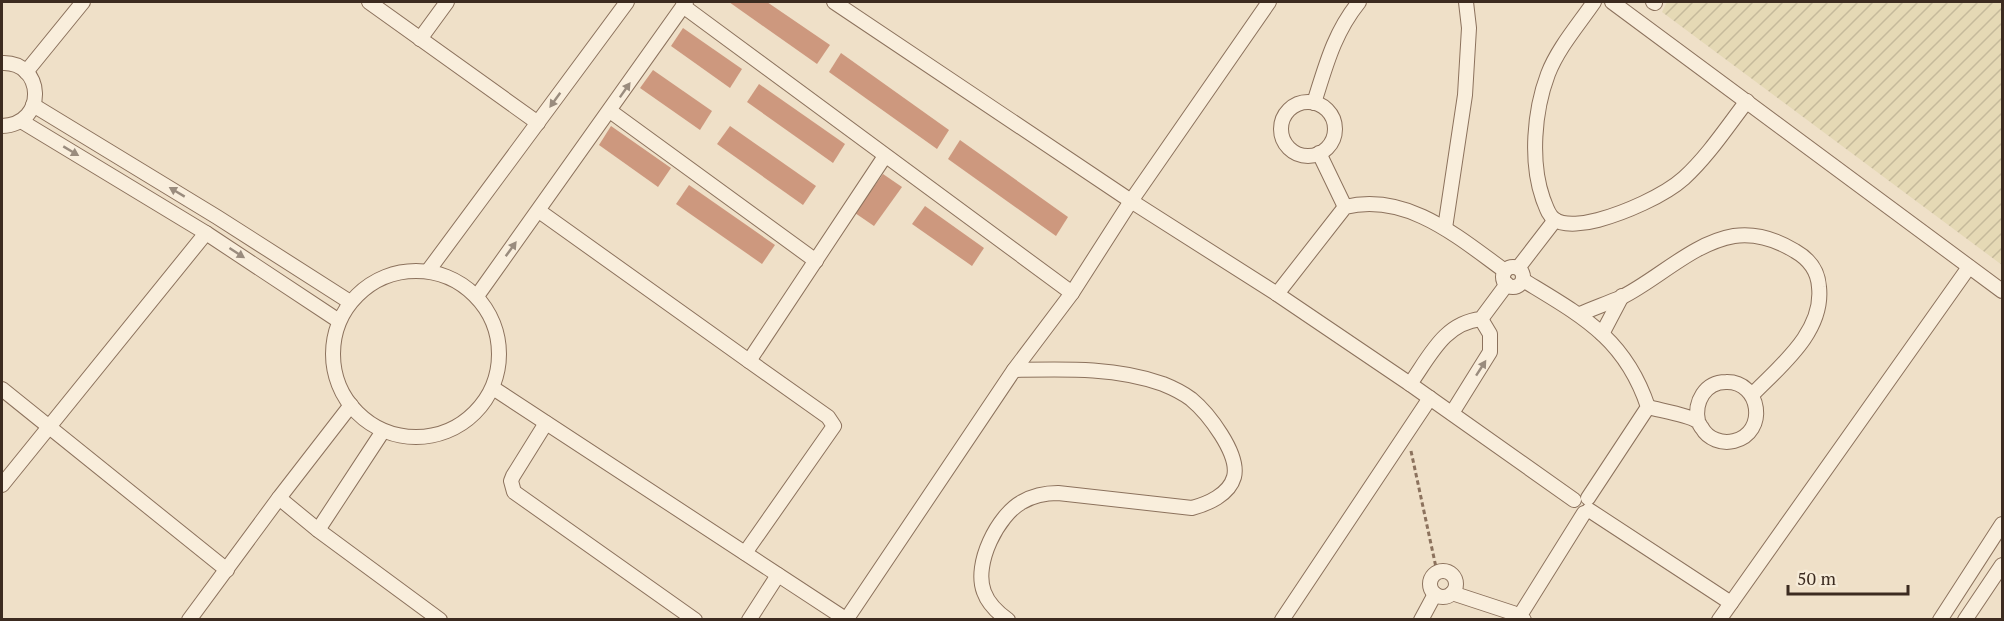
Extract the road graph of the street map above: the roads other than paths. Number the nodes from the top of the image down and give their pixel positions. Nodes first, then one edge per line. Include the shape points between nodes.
1 (83, 2) edge
2 (369, 2) edge
3 (447, 2) edge
4 (627, 2) edge
5 (834, 2) edge
6 (1269, 2) edge
7 (1359, 2) edge
8 (1466, 2) edge
9 (1594, 2) edge
10 (1612, 2) edge
11 (685, 4) edge
12 (849, 6) edge
13 (420, 39) junction
14 (2, 63) edge
15 (26, 72) junction
16 (1747, 101) junction
17 (1314, 102) junction
18 (33, 105) junction
19 (610, 111) junction
20 (21, 121) junction
21 (538, 123) junction
22 (2, 126) edge
23 (1319, 153) junction
24 (885, 156) junction
25 (1131, 201) junction
26 (1345, 207) junction
27 (539, 211) junction
28 (1555, 220) junction
29 (1445, 228) junction
30 (206, 233) junction
31 (816, 261) junction
32 (1969, 267) junction
33 (428, 271) junction
34 (1513, 276) junction
35 (2002, 291) edge
36 (1072, 293) junction
37 (1277, 294) junction
38 (477, 296) junction
39 (1622, 296) junction
40 (350, 302) junction
41 (1580, 315) junction
42 (1481, 319) junction
43 (339, 321) junction
44 (1602, 334) junction
45 (749, 361) junction
46 (1014, 370) junction
47 (1410, 384) junction
48 (493, 388) junction
49 (2, 389) edge
50 (1752, 395) junction
51 (1430, 398) junction
52 (351, 405) junction
53 (1648, 407) junction
54 (1452, 413) junction
55 (1698, 421) junction
56 (546, 423) junction
57 (49, 427) junction
58 (383, 431) junction
59 (2, 485) edge
60 (279, 498) junction
61 (1584, 505) junction
62 (2002, 524) edge
63 (318, 531) junction
64 (745, 553) junction
65 (2002, 565) edge
66 (227, 570) junction
67 (778, 574) junction
68 (1452, 593) junction
69 (1435, 594) junction
70 (1731, 603) junction
71 (1522, 618) edge
72 (846, 619) edge
73 (189, 620) edge
74 (440, 620) edge
75 (694, 620) edge
76 (749, 620) edge
77 (1008, 620) edge
78 (1282, 620) edge
79 (1421, 620) edge
80 (1719, 620) edge
81 (1940, 620) edge
82 (1965, 620) edge

1 - 15 street
2 - 13 street
3 - 13 street
4 -> 21 street
5 - 12 street
6 - 25 street
7 - 17 street via 1334,40
8 - 29 street via 1465,95
9 - 28 street via 1556,59 1543,90 1535,156 1539,185
10 - 16 street
19 -> 11 street
11 - 24 street
12 - 25 street
13 - 21 street
14 - 15 street
15 - 18 street via 35,91
16 - 28 street via 1699,162 1673,186 1610,217 1579,223
16 - 32 street
17 - 23 street via 1329,113 1334,126 1332,139
17 - 23 street via 1290,108 1281,131 1295,152
18 - 20 street
40 -> 18 street
19 - 27 street
19 - 31 street
20 - 22 street
20 -> 30 street
21 - 33 street
23 - 26 street
24 - 31 street
24 - 36 street
25 - 36 street
25 - 37 street
26 - 29 street via 1365,202 1397,207
26 - 37 street
38 -> 27 street
27 - 45 street
28 - 34 street
29 - 34 street
30 -> 43 street
30 - 57 street
31 - 45 street
32 - 35 street
32 - 70 street
33 - 38 street via 454,279
33 - 40 street via 385,276
34 - 41 street
34 - 42 street
36 - 46 street
37 - 47 street
38 - 48 street via 491,316 499,340 500,364
39 - 41 street
39 - 44 street
39 - 50 street via 1689,255 1734,236 1773,240 1799,253 1808,260 1819,281 1817,314 1801,343
40 - 43 street
41 - 44 street
42 - 47 street via 1451,329
54 -> 42 street via 1490,352 1490,334
43 - 52 street via 333,342 333,365 339,386
44 - 53 street via 1622,352 1640,383
45 - 64 street via 828,417 834,426
46 - 72 street
46 - 77 street via 1071,369 1127,375 1175,389 1191,399 1214,424 1230,452 1234,469 1230,484 1219,496 1191,508 1058,493 1044,493 1021,502 996,529 981,574 988,599
47 - 51 street
48 - 56 street
48 - 58 street via 472,416 434,436 408,437
49 - 57 street
50 - 55 street via 1735,383 1714,385 1699,400
50 - 55 street via 1757,406 1756,419 1743,438 1725,442 1713,439
51 - 54 street
51 - 78 street
52 - 58 street
52 - 60 street
53 - 55 street
53 - 61 street
54 - 61 street
56 - 64 street
56 - 75 street via 513,476 514,492
57 - 59 street
57 - 66 street
58 - 63 street
60 - 63 street
60 - 66 street
61 - 70 street
61 - 71 street
62 - 81 street
63 - 74 street
64 - 67 street
65 - 82 street
66 - 73 street
67 - 72 street
67 - 76 street
68 - 69 street
68 - 69 street via 1455,579 1444,571 1432,576 1430,583
68 - 71 street
69 - 79 street
70 - 80 street

